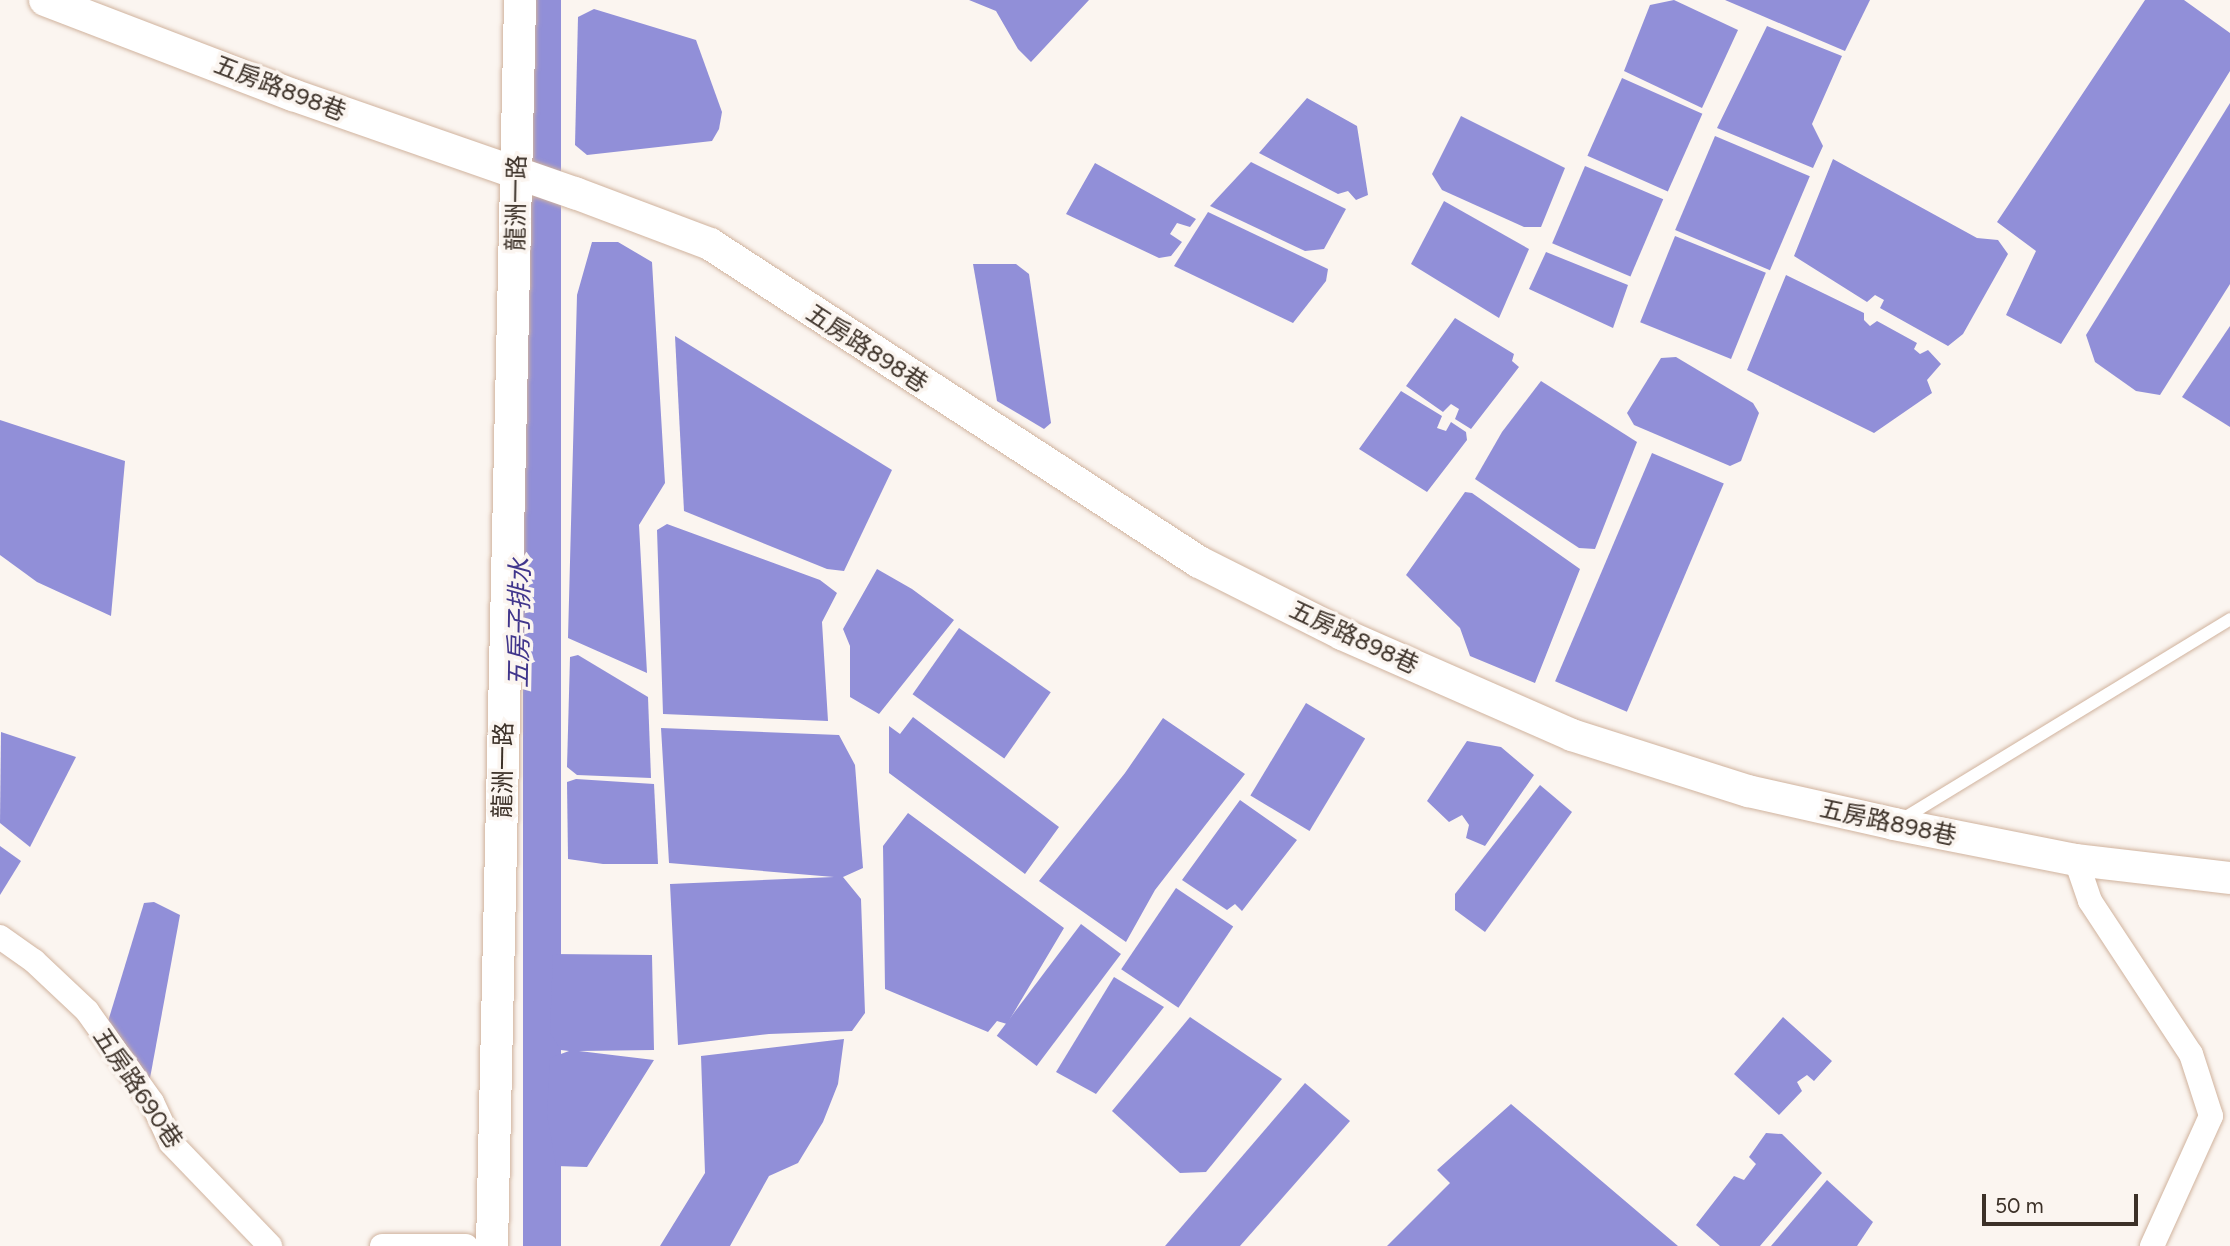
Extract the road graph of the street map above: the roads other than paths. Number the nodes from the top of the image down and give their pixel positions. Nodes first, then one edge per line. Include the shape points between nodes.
1 (45, 0) edge
2 (520, 0) edge
3 (517, 173) junction
4 (2230, 619) edge
5 (1894, 824) junction
6 (2076, 860) junction
7 (2230, 877) edge
8 (0, 937) edge
9 (270, 1246) edge
10 (382, 1246) edge
11 (466, 1246) edge
12 (492, 1246) edge
13 (2152, 1246) edge

1 - 3 street, 五房路898巷 via 293,95
2 - 3 street, 龍洲一路
3 - 5 street, 五房路898巷 via 710,244 1199,562 1342,634 1573,734 1748,791
3 - 12 street, 龍洲一路
4 - 5 lane
5 - 6 street, 五房路898巷
6 - 7 street, 五房路898巷
6 - 13 street via 2090,901 2191,1054 2211,1116
8 - 9 street, 五房路690巷 via 34,961 87,1011 152,1102 171,1143
10 - 11 street

